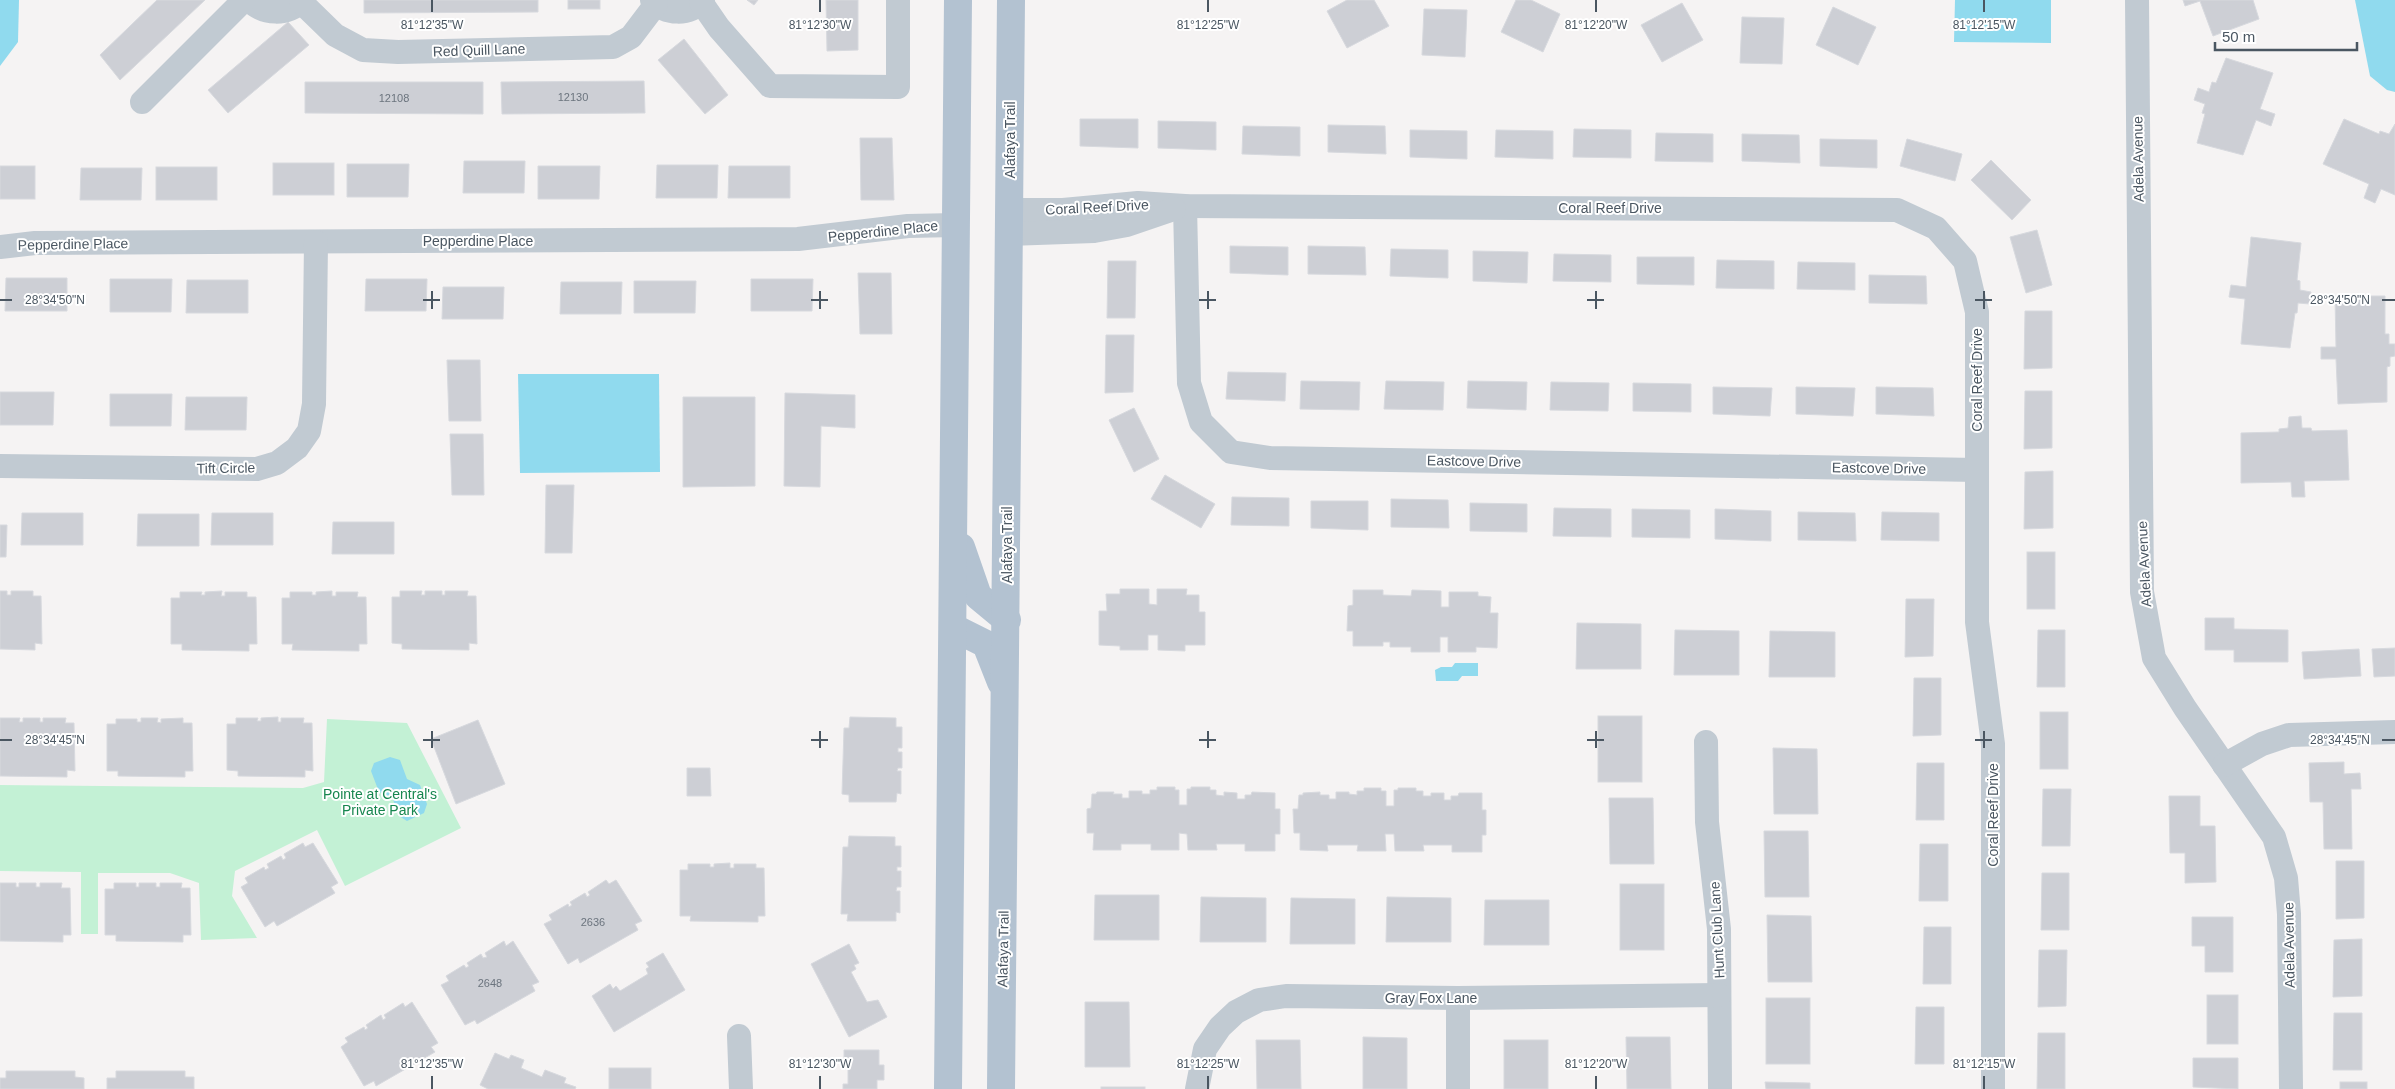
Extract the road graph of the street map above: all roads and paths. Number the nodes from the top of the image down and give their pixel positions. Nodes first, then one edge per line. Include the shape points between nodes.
1 (244, 0) edge
2 (249, 0) edge
3 (898, 0) edge
4 (958, 0) edge
5 (1011, 0) edge
6 (2136, 0) edge
7 (302, 1) edge
8 (702, 1) edge
9 (654, 2) edge
10 (142, 102) dead end
11 (1185, 206) junction
12 (1010, 222) junction
13 (956, 225) junction
14 (316, 242) junction
15 (0, 247) edge
16 (0, 466) edge
17 (1978, 470) junction
18 (954, 529) junction
19 (1007, 620) junction
20 (954, 628) junction
21 (1006, 693) junction
22 (2395, 732) edge
23 (1706, 742) dead end
24 (2224, 765) junction
25 (1719, 995) junction
26 (1458, 998) junction
27 (738, 1036) dead end
28 (740, 1089) edge
29 (948, 1089) edge
30 (1001, 1089) edge
31 (1197, 1089) edge
32 (1458, 1089) edge
33 (1720, 1089) edge
34 (1993, 1089) edge
35 (2291, 1089) edge

1 - 10 street
2 - 7 street via 263,10 273,12 283,12
3 - 8 street via 898,87 770,86 719,28
4 - 13 main road
5 - 12 main road, Alafaya Trail
6 - 24 street, Adela Avenue via 2142,592 2154,658
7 - 9 street, Red Quill Lane via 335,35 363,50 398,52 613,47 631,37
8 - 9 street via 684,11 664,9
11 - 12 street, Coral Reef Drive via 1127,225 1094,231
11 - 17 street, Eastcove Drive via 1189,384 1201,422 1231,452 1270,458
11 - 17 street, Coral Reef Drive via 1897,210 1936,228 1966,261 1978,312
12 - 19 main road, Alafaya Trail
13 - 14 street, Pepperdine Place via 908,226 798,239
13 - 18 main road
14 - 15 street, Pepperdine Place via 35,243
14 - 16 street, Tift Circle via 314,404 308,431 297,448 277,463 258,469
17 - 34 street, Coral Reef Drive via 1978,622 1993,744
18 - 19 main road via 978,596
18 - 20 main road
19 - 21 main road, Alafaya Trail
20 - 21 main road via 986,644
20 - 29 main road
21 - 30 main road, Alafaya Trail
22 - 24 street via 2289,735 2262,744
23 - 25 street, Hunt Club Lane via 1707,822 1719,929
24 - 35 street, Adela Avenue via 2274,837 2286,878
25 - 26 street, Gray Fox Lane
25 - 33 street, Hunt Club Lane
26 - 31 street, Gray Fox Lane via 1286,996 1259,1000 1236,1012 1220,1027 1205,1049
26 - 32 street
27 - 28 street

